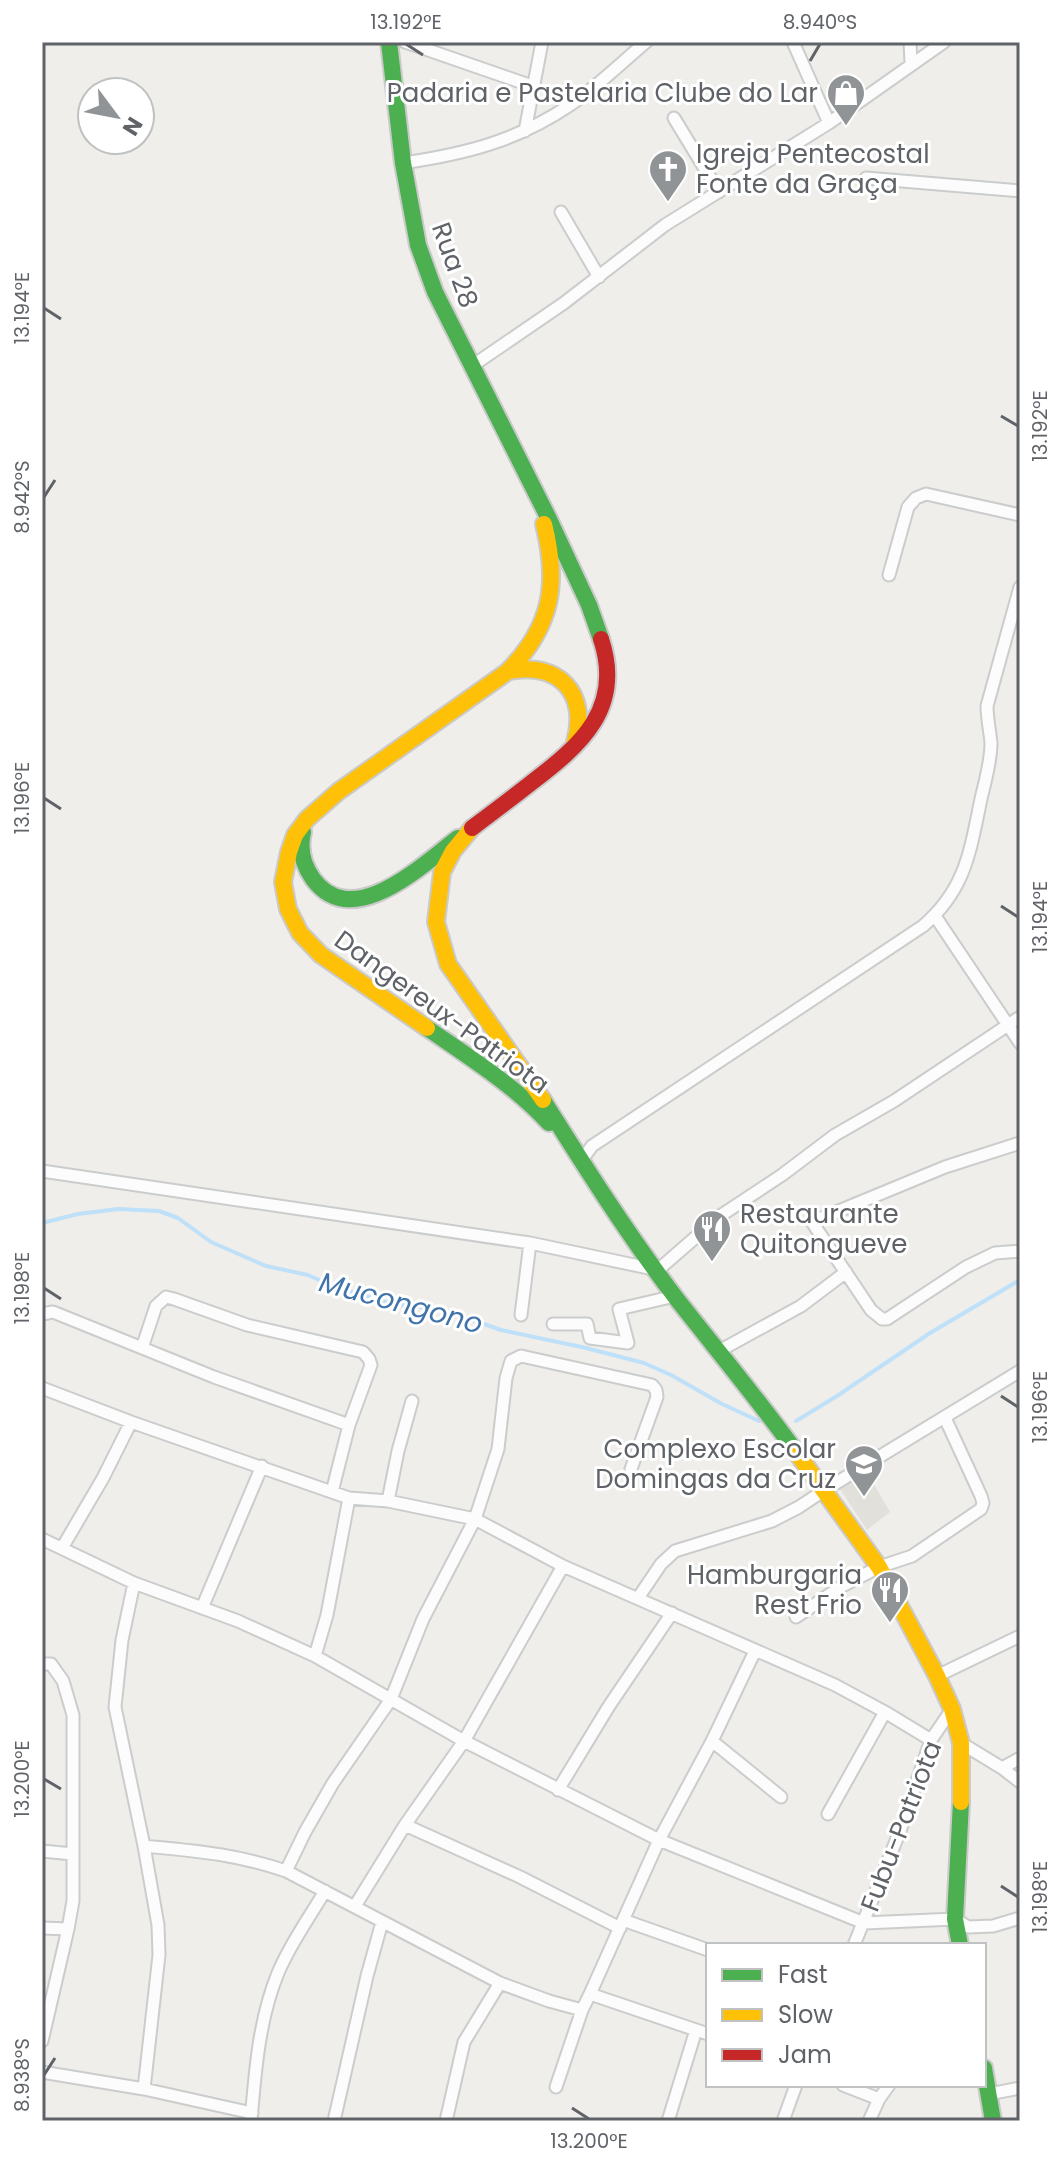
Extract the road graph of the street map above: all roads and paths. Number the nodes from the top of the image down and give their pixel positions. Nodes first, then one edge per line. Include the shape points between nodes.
1 (389, 42) edge
2 (405, 42) edge
3 (542, 42) edge
4 (646, 42) edge
5 (793, 42) edge
6 (910, 42) edge
7 (944, 42) edge
8 (911, 63) junction
9 (532, 86) junction
10 (674, 118) dead end
11 (829, 123) junction
12 (525, 131) junction
13 (403, 163) junction
14 (866, 178) dead end
15 (1020, 191) edge
16 (719, 192) junction
17 (561, 212) dead end
18 (599, 277) junction
19 (472, 366) junction
20 (533, 488) junction
21 (1020, 515) edge
22 (889, 575) dead end
23 (1020, 587) edge
24 (507, 672) junction
25 (569, 754) junction
26 (307, 819) junction
27 (472, 828) junction
28 (935, 916) junction
29 (1020, 1017) edge
30 (1009, 1026) junction
31 (1020, 1043) edge
32 (1020, 1143) edge
33 (584, 1164) junction
34 (42, 1171) edge
35 (530, 1243) junction
36 (1020, 1251) edge
37 (658, 1270) junction
38 (846, 1272) junction
39 (675, 1296) junction
40 (42, 1314) edge
41 (521, 1315) dead end
42 (553, 1324) dead end
43 (142, 1348) junction
44 (719, 1351) junction
45 (1020, 1371) edge
46 (42, 1388) edge
47 (412, 1401) dead end
48 (945, 1418) junction
49 (131, 1422) junction
50 (349, 1425) junction
51 (262, 1466) junction
52 (631, 1469) dead end
53 (823, 1491) junction
54 (332, 1492) junction
55 (349, 1498) junction
56 (388, 1501) junction
57 (475, 1519) junction
58 (42, 1539) edge
59 (62, 1548) junction
60 (563, 1566) junction
61 (879, 1567) junction
62 (134, 1583) junction
63 (638, 1598) junction
64 (202, 1608) junction
65 (672, 1613) junction
66 (796, 1617) dead end
67 (1020, 1636) edge
68 (755, 1651) junction
69 (315, 1656) junction
70 (42, 1664) edge
71 (937, 1676) junction
72 (391, 1699) junction
73 (952, 1709) junction
74 (885, 1712) junction
75 (931, 1740) junction
76 (464, 1741) junction
77 (712, 1741) junction
78 (961, 1743) junction
79 (1020, 1758) edge
80 (1002, 1768) junction
81 (1020, 1782) edge
82 (558, 1790) junction
83 (781, 1797) dead end
84 (828, 1814) dead end
85 (405, 1825) junction
86 (659, 1840) junction
87 (144, 1846) junction
88 (42, 1851) edge
89 (73, 1854) junction
90 (286, 1871) junction
91 (325, 1891) junction
92 (355, 1906) junction
93 (1020, 1918) edge
94 (955, 1919) junction
95 (382, 1922) junction
96 (864, 1923) junction
97 (622, 1924) junction
98 (42, 1928) edge
99 (68, 1929) junction
100 (855, 1943) edge
101 (960, 1943) edge
102 (706, 1949) edge
103 (500, 1983) junction
104 (590, 1994) junction
105 (582, 2010) junction
106 (702, 2032) edge
107 (42, 2041) edge
108 (42, 2072) edge
109 (986, 2078) edge
110 (556, 2087) dead end
111 (795, 2087) edge
112 (848, 2087) edge
113 (888, 2087) edge
114 (1020, 2088) edge
115 (144, 2089) junction
116 (989, 2094) junction
117 (879, 2099) junction
118 (251, 2117) edge
119 (334, 2121) edge
120 (446, 2121) edge
121 (668, 2121) edge
122 (783, 2121) edge
123 (869, 2121) edge
124 (993, 2121) edge

1 - 13 street, Rua 28
2 - 9 street
3 - 9 street
4 - 12 street via 571,105
5 - 11 street
6 - 8 street
7 - 8 street
8 - 11 street
9 - 12 street
10 - 16 street
11 - 16 street
12 - 13 street via 489,146
13 - 19 street, Rua 28 via 418,245
14 - 15 street
16 - 18 street via 665,225
17 - 18 street
18 - 19 street
19 - 20 street, Rua 28
20 - 24 street, Dangereux-Patriota via 547,535 553,585 547,616 530,648
20 - 25 street via 589,605 605,652 602,708
21 - 22 street via 926,494 916,498 908,507
23 - 28 street via 987,706 990,760 969,852 954,891
24 - 25 street via 543,671 571,691 581,730
24 - 26 street, Dangereux-Patriota
25 - 27 street
26 - 27 street via 301,838 306,869 316,884 348,900 366,899 389,887
26 - 33 street, Dangereux-Patriota via 295,835 283,882 300,933 321,955 489,1071 538,1111
27 - 33 street via 442,872 436,922 448,964
28 - 30 street
28 - 33 street via 592,1146
29 - 30 street
30 - 31 street
30 - 37 street via 835,1135 720,1216
32 - 38 street via 945,1167 812,1222
33 - 37 street
34 - 35 street
35 - 37 street
35 - 41 street
36 - 38 street via 995,1253 966,1267 887,1319 871,1310
37 - 39 street
38 - 44 street via 801,1306
39 - 42 street via 619,1309 628,1343 590,1338 587,1324
39 - 44 street
40 - 43 street via 53,1312
43 - 50 street
43 - 50 street via 156,1306 166,1297 247,1325 363,1352 371,1365
44 - 53 street
45 - 48 street
46 - 49 street
47 - 56 street
48 - 53 street
48 - 61 street via 981,1496 981,1509 912,1556
49 - 51 street
49 - 59 street
50 - 54 street
51 - 54 street
51 - 64 street
52 - 57 street via 657,1397 652,1385 521,1356 511,1361 506,1378 498,1449
53 - 61 street
53 - 63 street via 772,1521 675,1551
54 - 55 street
55 - 56 street
55 - 69 street
56 - 57 street
57 - 60 street
57 - 72 street via 423,1619
58 - 59 street
59 - 62 street
60 - 63 street
60 - 76 street
61 - 66 street
61 - 71 street
62 - 64 street
62 - 87 street via 115,1707
63 - 65 street
64 - 69 street
65 - 68 street
65 - 82 street
67 - 71 street
68 - 74 street
68 - 77 street
69 - 72 street
70 - 89 street via 51,1664 63,1681 73,1715
71 - 73 street
72 - 76 street
72 - 90 street via 333,1783
73 - 75 street, Fubu-Patriota
73 - 78 street
74 - 75 street
74 - 84 street
75 - 96 street, Fubu-Patriota
76 - 82 street
76 - 85 street
77 - 83 street
77 - 86 street
78 - 80 street
78 - 94 street
79 - 80 street
80 - 81 street
82 - 86 street
85 - 92 street
85 - 97 street
86 - 96 street
86 - 97 street
87 - 90 street via 226,1854
87 - 115 street via 159,1955
88 - 89 street
89 - 99 street
90 - 91 street
91 - 92 street
91 - 118 street via 290,1948 269,1999
92 - 95 street
93 - 94 street via 968,1927
94 - 96 street
94 - 101 street
95 - 103 street
95 - 119 street
96 - 100 street, Fubu-Patriota
97 - 102 street
97 - 104 street
98 - 99 street
99 - 107 street
103 - 105 street
103 - 120 street via 464,2042
104 - 105 street
104 - 106 street
105 - 110 street
106 - 121 street
108 - 115 street
109 - 116 street
111 - 122 street
112 - 117 street
113 - 117 street
114 - 116 street
115 - 118 street
116 - 124 street
117 - 123 street

